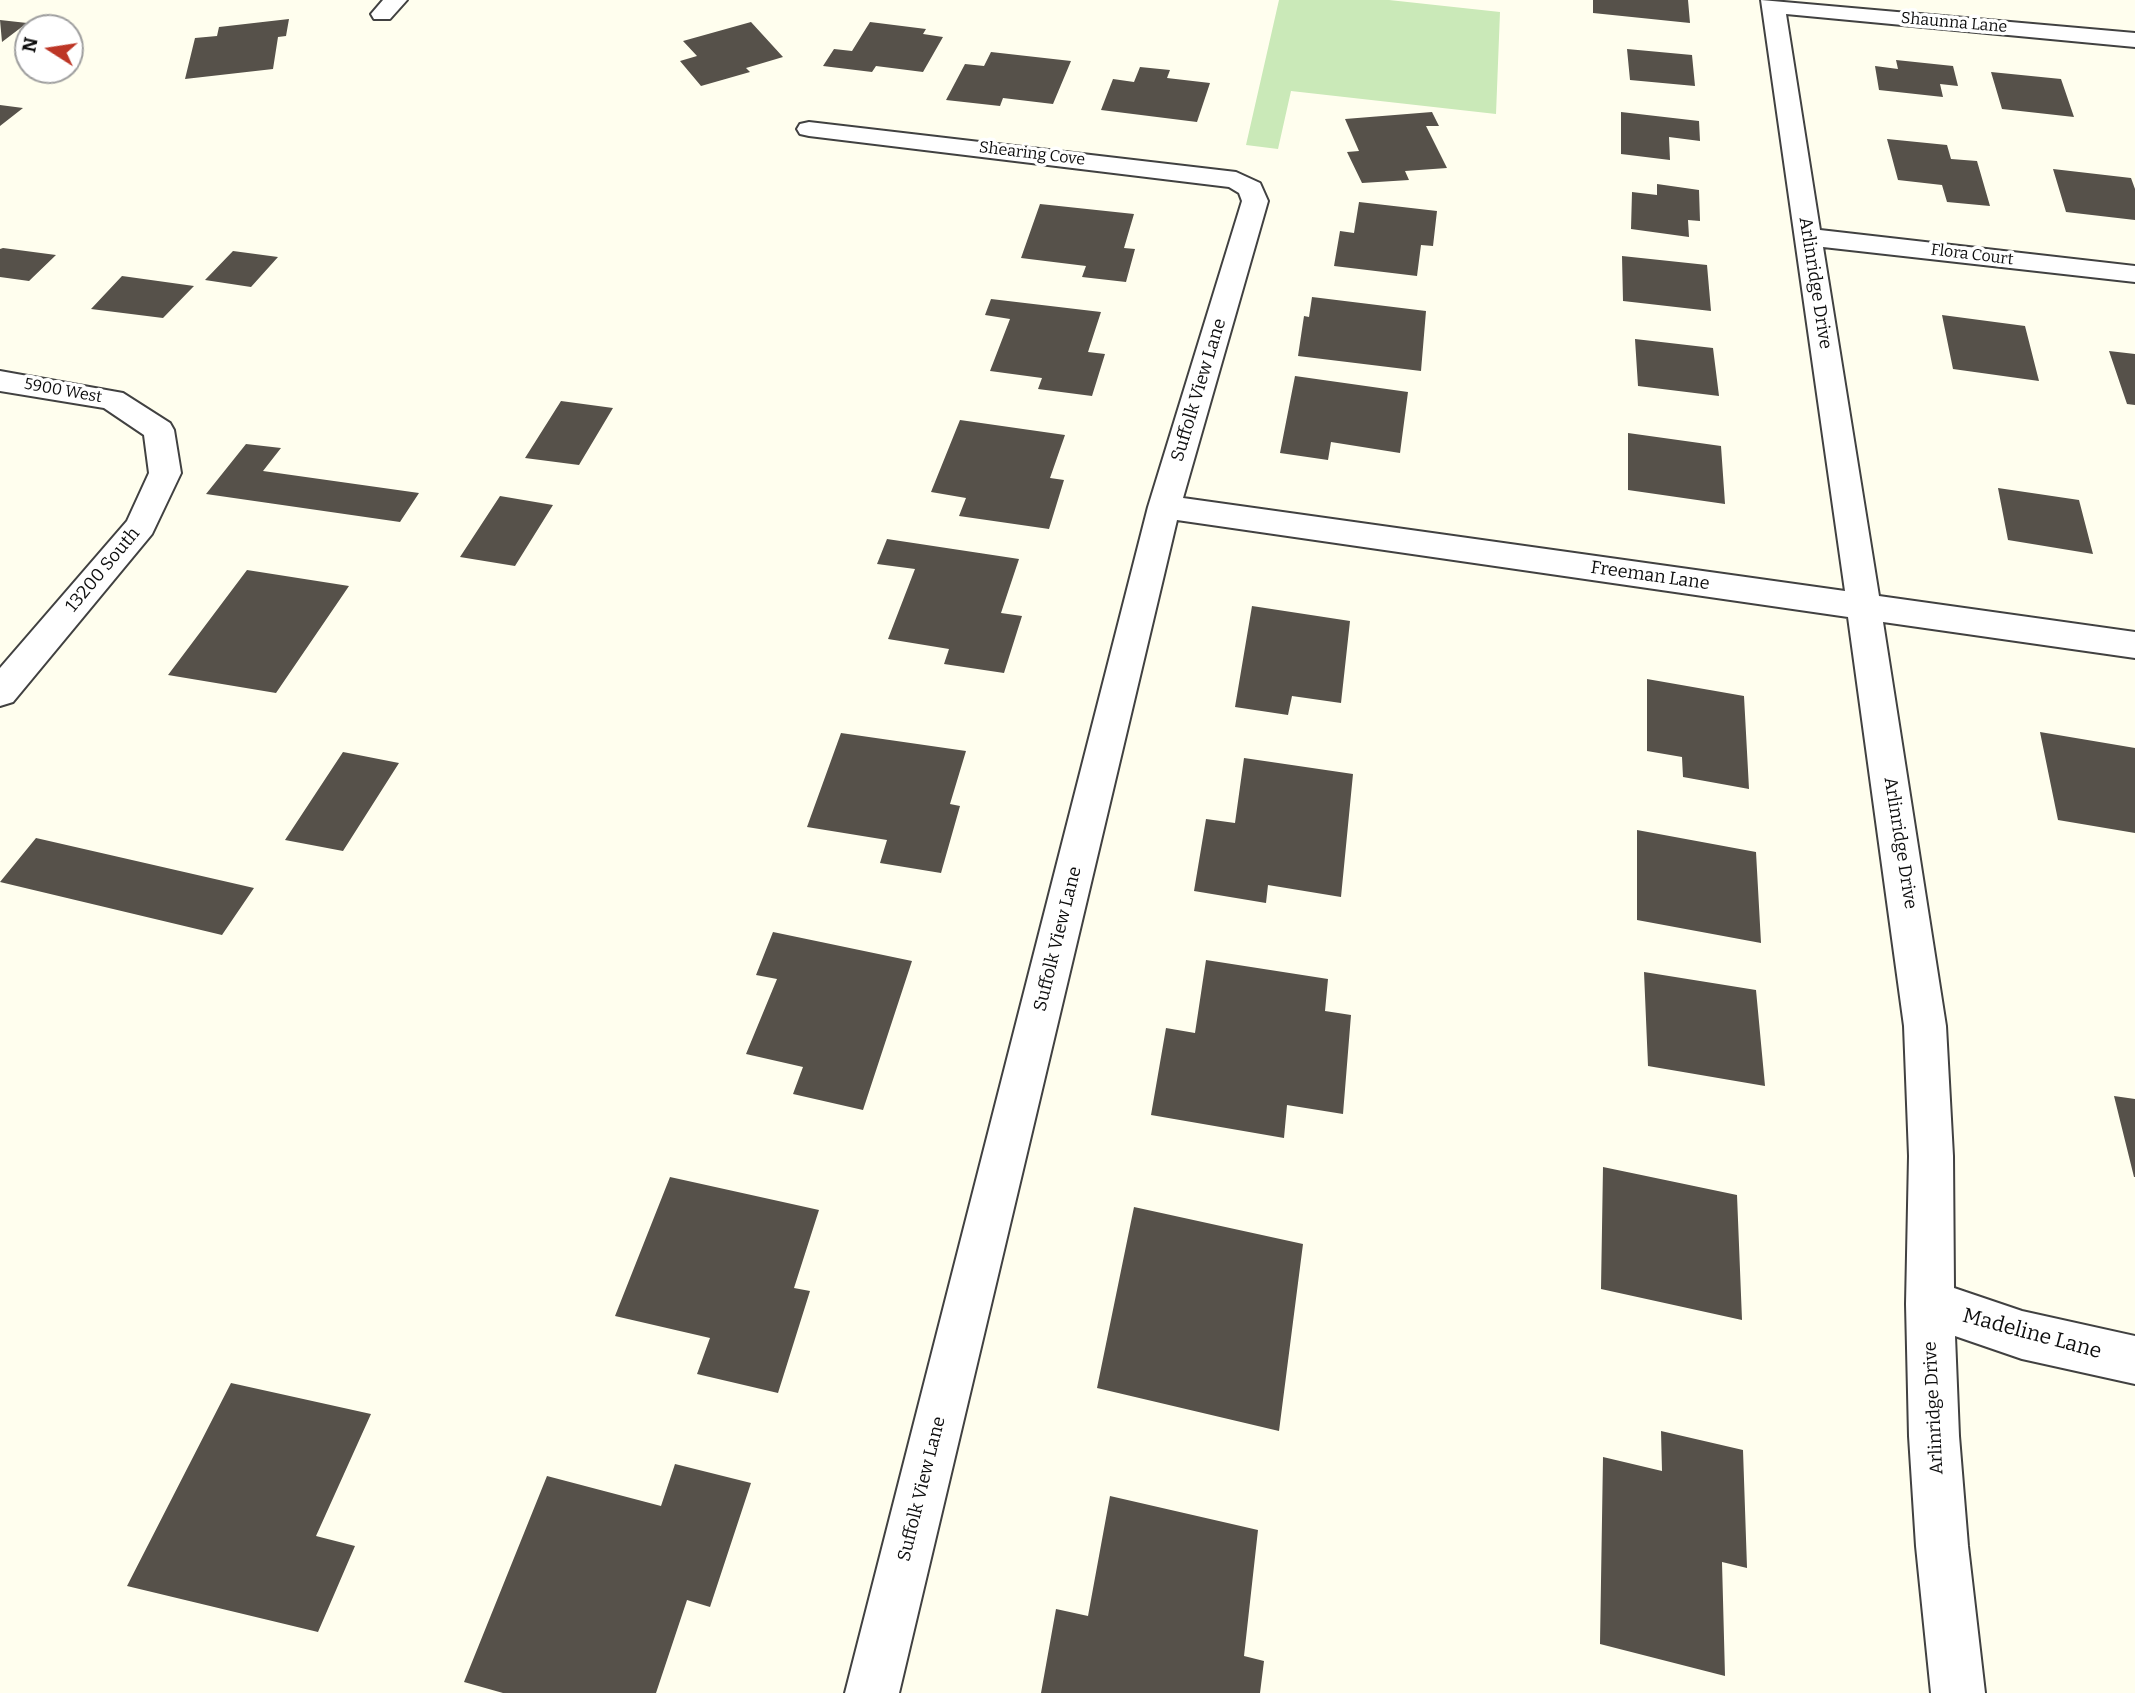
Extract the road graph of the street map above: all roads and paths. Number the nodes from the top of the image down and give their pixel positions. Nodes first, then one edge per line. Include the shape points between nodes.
1 (1772, 3) edge
2 (2135, 40) edge
3 (809, 129) dead end
4 (1251, 189) joint
5 (1808, 237) junction
6 (2135, 274) edge
7 (0, 381) edge
8 (159, 430) joint
9 (1164, 507) junction
10 (1864, 606) junction
11 (2135, 645) edge
12 (0, 692) edge
13 (1930, 1304) junction
14 (2135, 1360) edge
15 (872, 1693) edge
16 (1958, 1693) edge

1 - 2 street, Shaunna Lane
1 - 5 street, Arlinridge Drive
3 - 4 street, Shearing Cove via 1174,170 1236,180
4 - 9 street, Suffolk View Lane via 1255,201
5 - 6 street, Flora Court
5 - 10 street, Arlinridge Drive
7 - 8 street, 5900 West via 111,400
8 - 12 street, 13200 South via 165,473 141,526
9 - 10 street, Freeman Lane
9 - 15 street, Suffolk View Lane
10 - 11 street, Freeman Lane
10 - 13 street, Arlinridge Drive via 1925,1026 1931,1156
13 - 14 street, Madeline Lane via 2022,1335
13 - 16 street, Arlinridge Drive via 1941,1546

